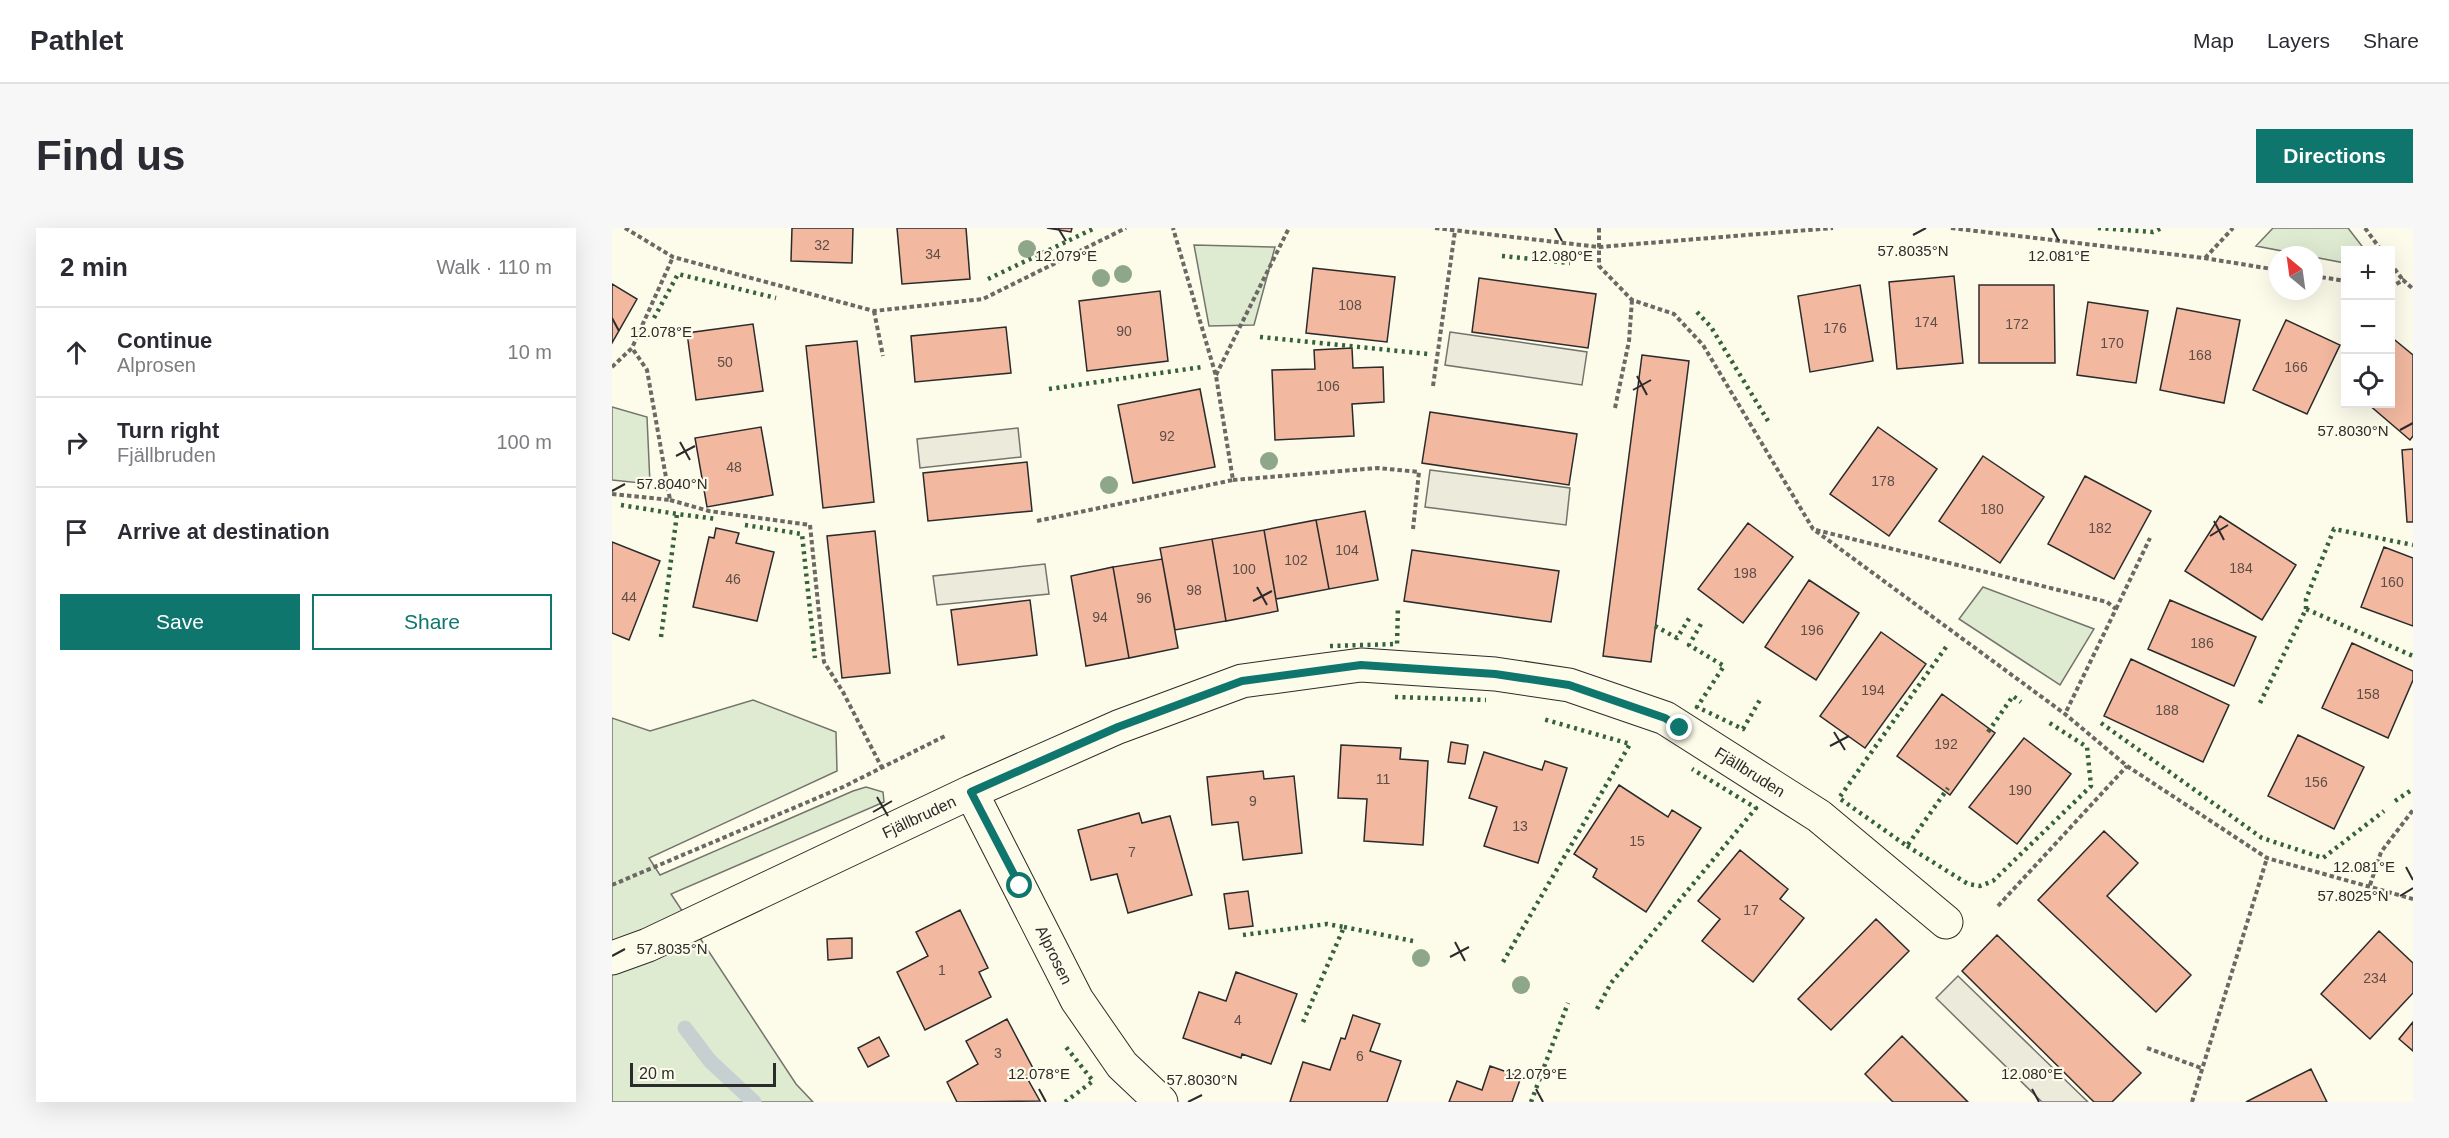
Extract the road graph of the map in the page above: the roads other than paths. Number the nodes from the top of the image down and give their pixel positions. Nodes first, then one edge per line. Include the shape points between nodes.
1 (971, 792) junction
2 (1946, 922) dead end
3 (612, 958) edge
4 (1161, 1102) edge

1 - 2 street, Fjällbruden via 1118,727 1242,681 1361,665 1495,674 1569,685 1665,718 1819,816
1 - 3 street, Fjällbruden via 648,945
1 - 4 street, Alprosen via 1077,1000 1122,1065

